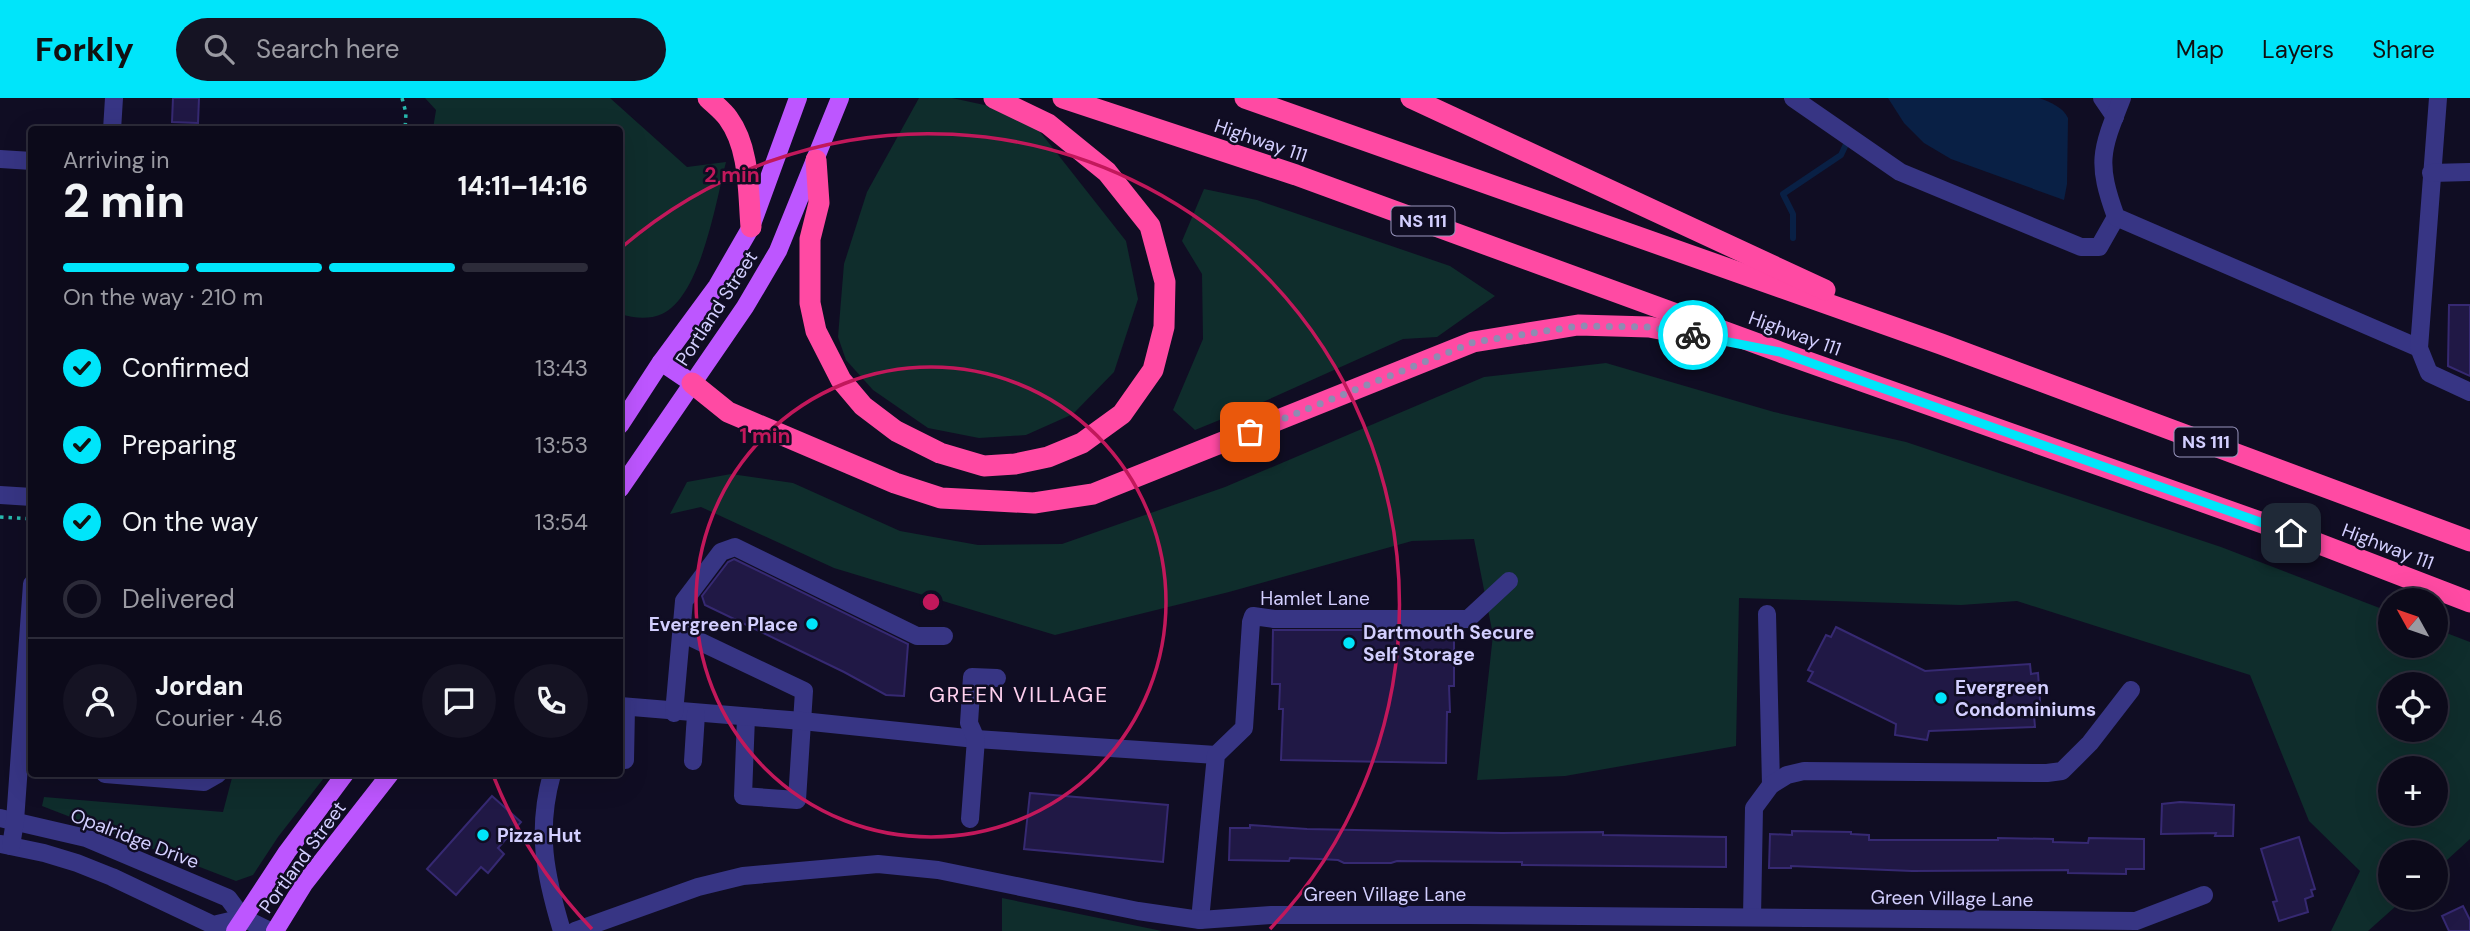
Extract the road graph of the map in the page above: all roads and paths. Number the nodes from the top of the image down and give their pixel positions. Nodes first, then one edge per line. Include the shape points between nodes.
1 (114, 98) edge
2 (402, 98) edge
3 (708, 98) edge
4 (798, 98) edge
5 (840, 98) edge
6 (993, 98) edge
7 (1063, 98) edge
8 (1245, 98) edge
9 (1411, 98) edge
10 (1794, 98) edge
11 (2102, 98) edge
12 (2122, 98) edge
13 (2438, 98) edge
14 (2115, 117) junction
15 (112, 126) edge
16 (405, 126) edge
17 (0, 159) edge
18 (816, 160) junction
19 (28, 161) edge
20 (2470, 172) edge
21 (2431, 173) junction
22 (2116, 217) junction
23 (751, 227) junction
24 (1941, 344) junction
25 (2419, 348) junction
26 (1780, 352) junction
27 (661, 362) junction
28 (692, 383) junction
29 (2470, 392) edge
30 (623, 420) edge
31 (623, 485) edge
32 (0, 495) edge
33 (28, 497) edge
34 (0, 517) edge
35 (28, 519) edge
36 (2470, 541) edge
37 (1509, 581) dead end
38 (2470, 603) edge
39 (1767, 614) dead end
40 (682, 633) junction
41 (944, 636) dead end
42 (998, 678) dead end
43 (28, 689) edge
44 (2131, 690) dead end
45 (623, 707) edge
46 (674, 713) junction
47 (696, 714) junction
48 (746, 717) junction
49 (802, 721) junction
50 (976, 739) junction
51 (1216, 755) junction
52 (625, 760) dead end
53 (692, 761) dead end
54 (25, 767) edge
55 (142, 777) edge
56 (213, 777) edge
57 (343, 777) edge
58 (388, 777) edge
59 (551, 777) edge
60 (1770, 785) junction
61 (970, 819) dead end
62 (7, 820) edge
63 (5, 845) edge
64 (2204, 895) dead end
65 (1752, 917) junction
66 (1200, 920) junction
67 (256, 927) edge
68 (562, 931) edge
69 (575, 931) edge

1 - 15 street
2 - 16 path
3 - 23 highway via 728,118 738,137 747,169
4 - 23 main road, Portland Street
5 - 18 main road, Portland Street
6 - 18 highway via 1048,124 1107,172 1150,226 1165,282 1164,327 1153,370 1122,414 1082,443 1048,457 984,466 940,453 896,431 863,406 841,380 816,331 810,303 810,239 819,203
7 - 26 highway, Highway 111 / NS 111 via 1297,175
8 - 24 highway, Highway 111 / NS 111
9 - 24 highway
10 - 22 street via 1900,172 2081,247 2099,247
11 - 14 street
12 - 14 street
13 - 21 street
14 - 22 street via 2102,161
17 - 19 street
18 - 28 main road, Portland Street via 778,251 746,307
20 - 21 street
21 - 25 street
22 - 25 street
23 - 27 main road, Portland Street via 717,286
24 - 36 highway, Highway 111 / NS 111
25 - 29 street via 2429,373
26 - 28 highway via 1649,327 1578,326 1474,342 1093,494 1034,503 941,498 895,483 729,412
26 - 38 highway, Highway 111 / NS 111 via 2291,533
27 - 28 main road
27 - 30 main road, Portland Street
28 - 31 main road, Portland Street
32 - 33 street
34 - 35 path
37 - 51 street, Hamlet Lane via 1468,619 1253,616 1244,728
39 - 60 street
40 - 41 street via 684,601 721,552 735,547 917,636
40 - 46 street
40 - 49 street via 804,691
42 - 50 street via 972,677 970,723
43 - 54 street
44 - 60 street via 2062,771 1804,771
45 - 46 street
45 - 52 street
46 - 47 street
47 - 48 street
47 - 53 street
48 - 49 street
48 - 49 street via 743,796 797,800
49 - 50 street
50 - 51 street
50 - 61 street
51 - 66 street
54 - 62 street
55 - 56 street via 204,782
57 - 67 main road, Portland Street via 287,852
58 - 67 main road, Portland Street via 304,884
59 - 68 street via 542,821 548,886
60 - 65 street via 1754,808
62 - 63 street
62 - 67 street, Opalridge Drive via 86,838 216,892
63 - 67 street via 77,863 213,925
64 - 65 street, Green Village Lane via 2136,921
65 - 66 street, Green Village Lane via 1271,915
66 - 69 street, Green Village Lane via 938,870 878,864 743,876

